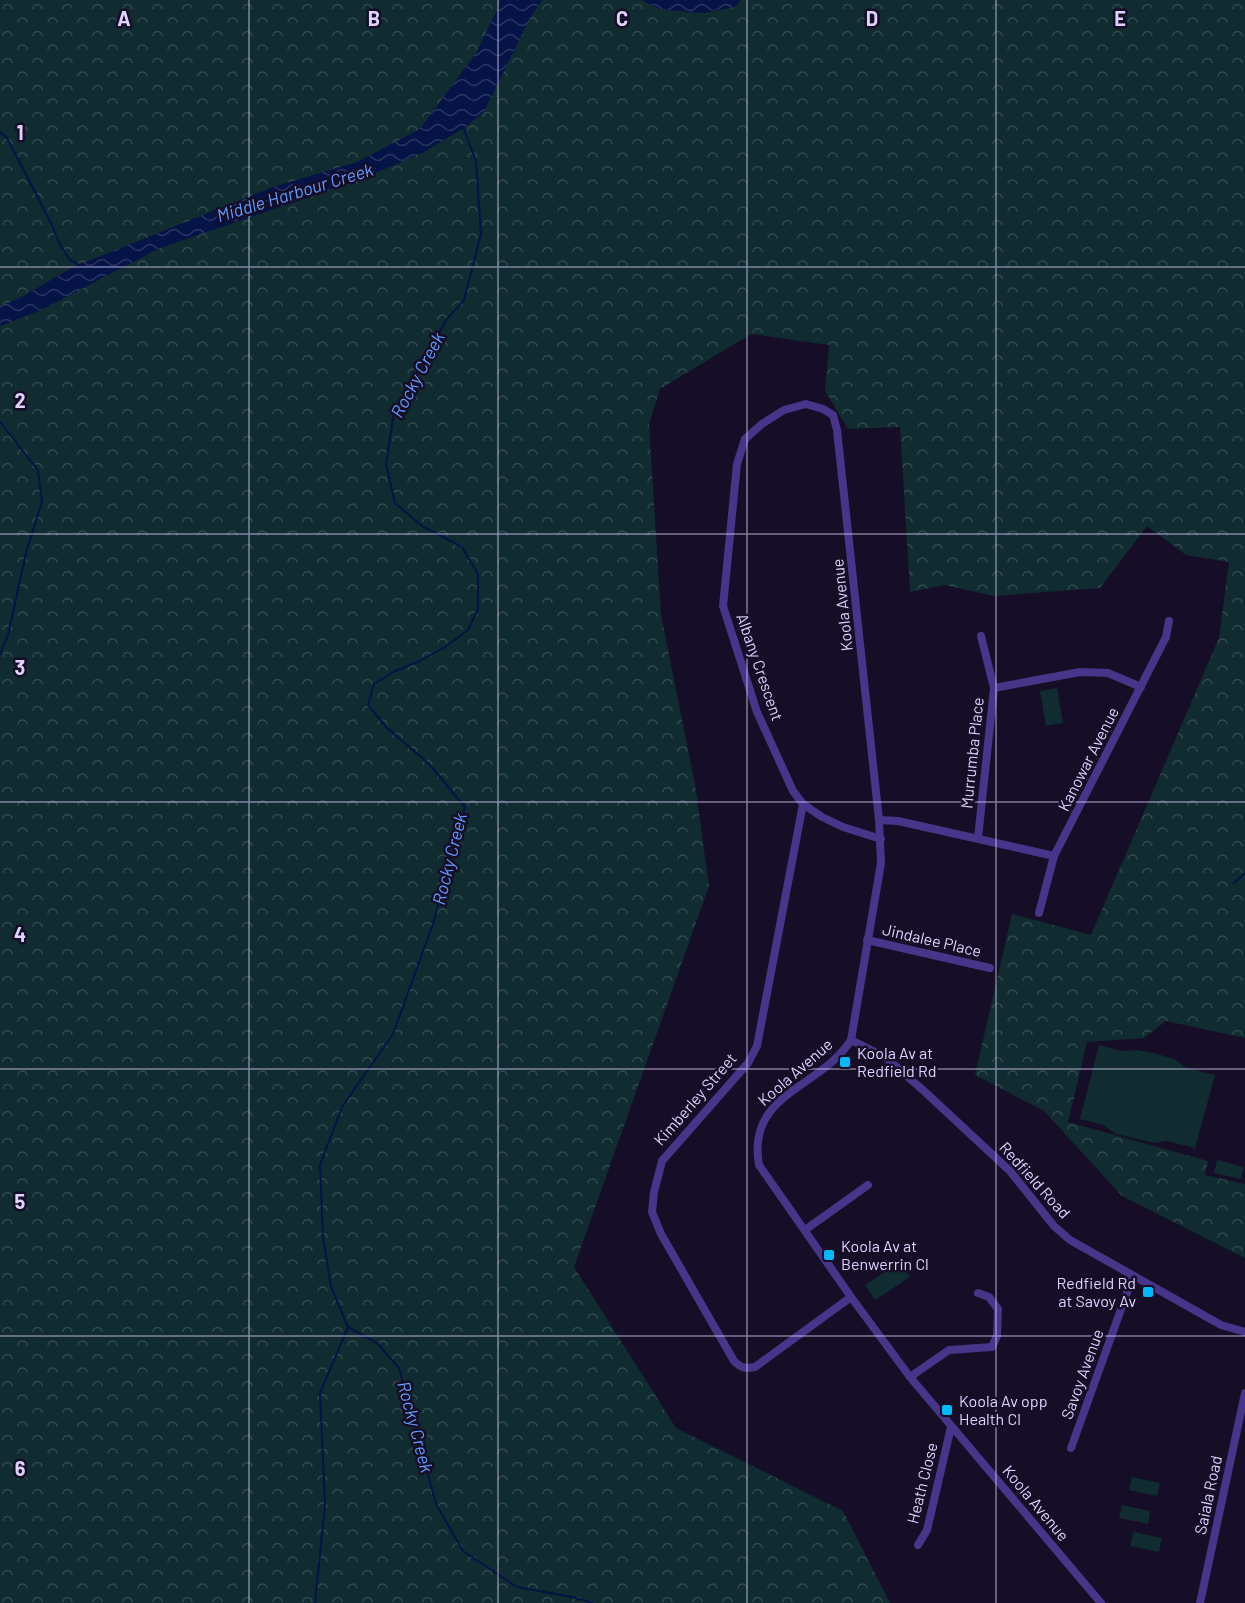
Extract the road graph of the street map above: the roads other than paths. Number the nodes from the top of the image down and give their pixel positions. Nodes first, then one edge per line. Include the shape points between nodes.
1 (833, 415) joint
2 (1169, 621) dead end
3 (981, 636) dead end
4 (1142, 687) junction
5 (994, 688) junction
6 (803, 804) junction
7 (879, 820) junction
8 (978, 838) junction
9 (881, 839) junction
10 (1054, 856) junction
11 (1039, 913) dead end
12 (867, 940) junction
13 (990, 968) dead end
14 (851, 1041) junction
15 (868, 1185) dead end
16 (805, 1230) junction
17 (1133, 1276) junction
18 (978, 1293) dead end
19 (851, 1297) junction
20 (1245, 1332) edge
21 (910, 1377) junction
22 (1245, 1394) edge
23 (951, 1427) junction
24 (1071, 1448) dead end
25 (918, 1545) dead end
26 (1101, 1603) edge
27 (1200, 1603) edge

1 - 6 street, Albany Crescent via 806,404 784,410 745,439 737,464 723,606 757,712 792,791
1 - 7 street, Koola Avenue via 850,537
2 - 4 street, Kanowar Avenue via 1166,637
3 - 5 street, Murrumba Place
4 - 5 street via 1108,673 1080,672
4 - 10 street, Kanowar Avenue
5 - 8 street, Murrumba Place
6 - 9 street, Albany Crescent via 843,827
6 - 19 street, Kimberley Street via 757,1046 748,1063 662,1161 652,1212 734,1361 746,1369 755,1367
7 - 8 street
7 - 9 street, Koola Avenue
8 - 10 street
9 - 12 street, Koola Avenue via 881,863
10 - 11 street, Kanowar Avenue
12 - 13 street, Jindalee Place
12 - 14 street, Koola Avenue
14 - 16 street, Koola Avenue via 842,1054 773,1107 757,1140 759,1165
14 - 17 street, Redfield Road via 885,1057 924,1091 1010,1171 1070,1240
15 - 16 street
16 - 19 street, Koola Avenue
17 - 20 street, Redfield Road via 1221,1325
17 - 24 street, Savoy Avenue
18 - 21 street via 989,1297 998,1309 997,1336 992,1347 949,1350
19 - 21 street, Koola Avenue
21 - 23 street, Koola Avenue
22 - 27 street, Saiala Road
23 - 25 street, Heath Close via 927,1530
23 - 26 street, Koola Avenue

